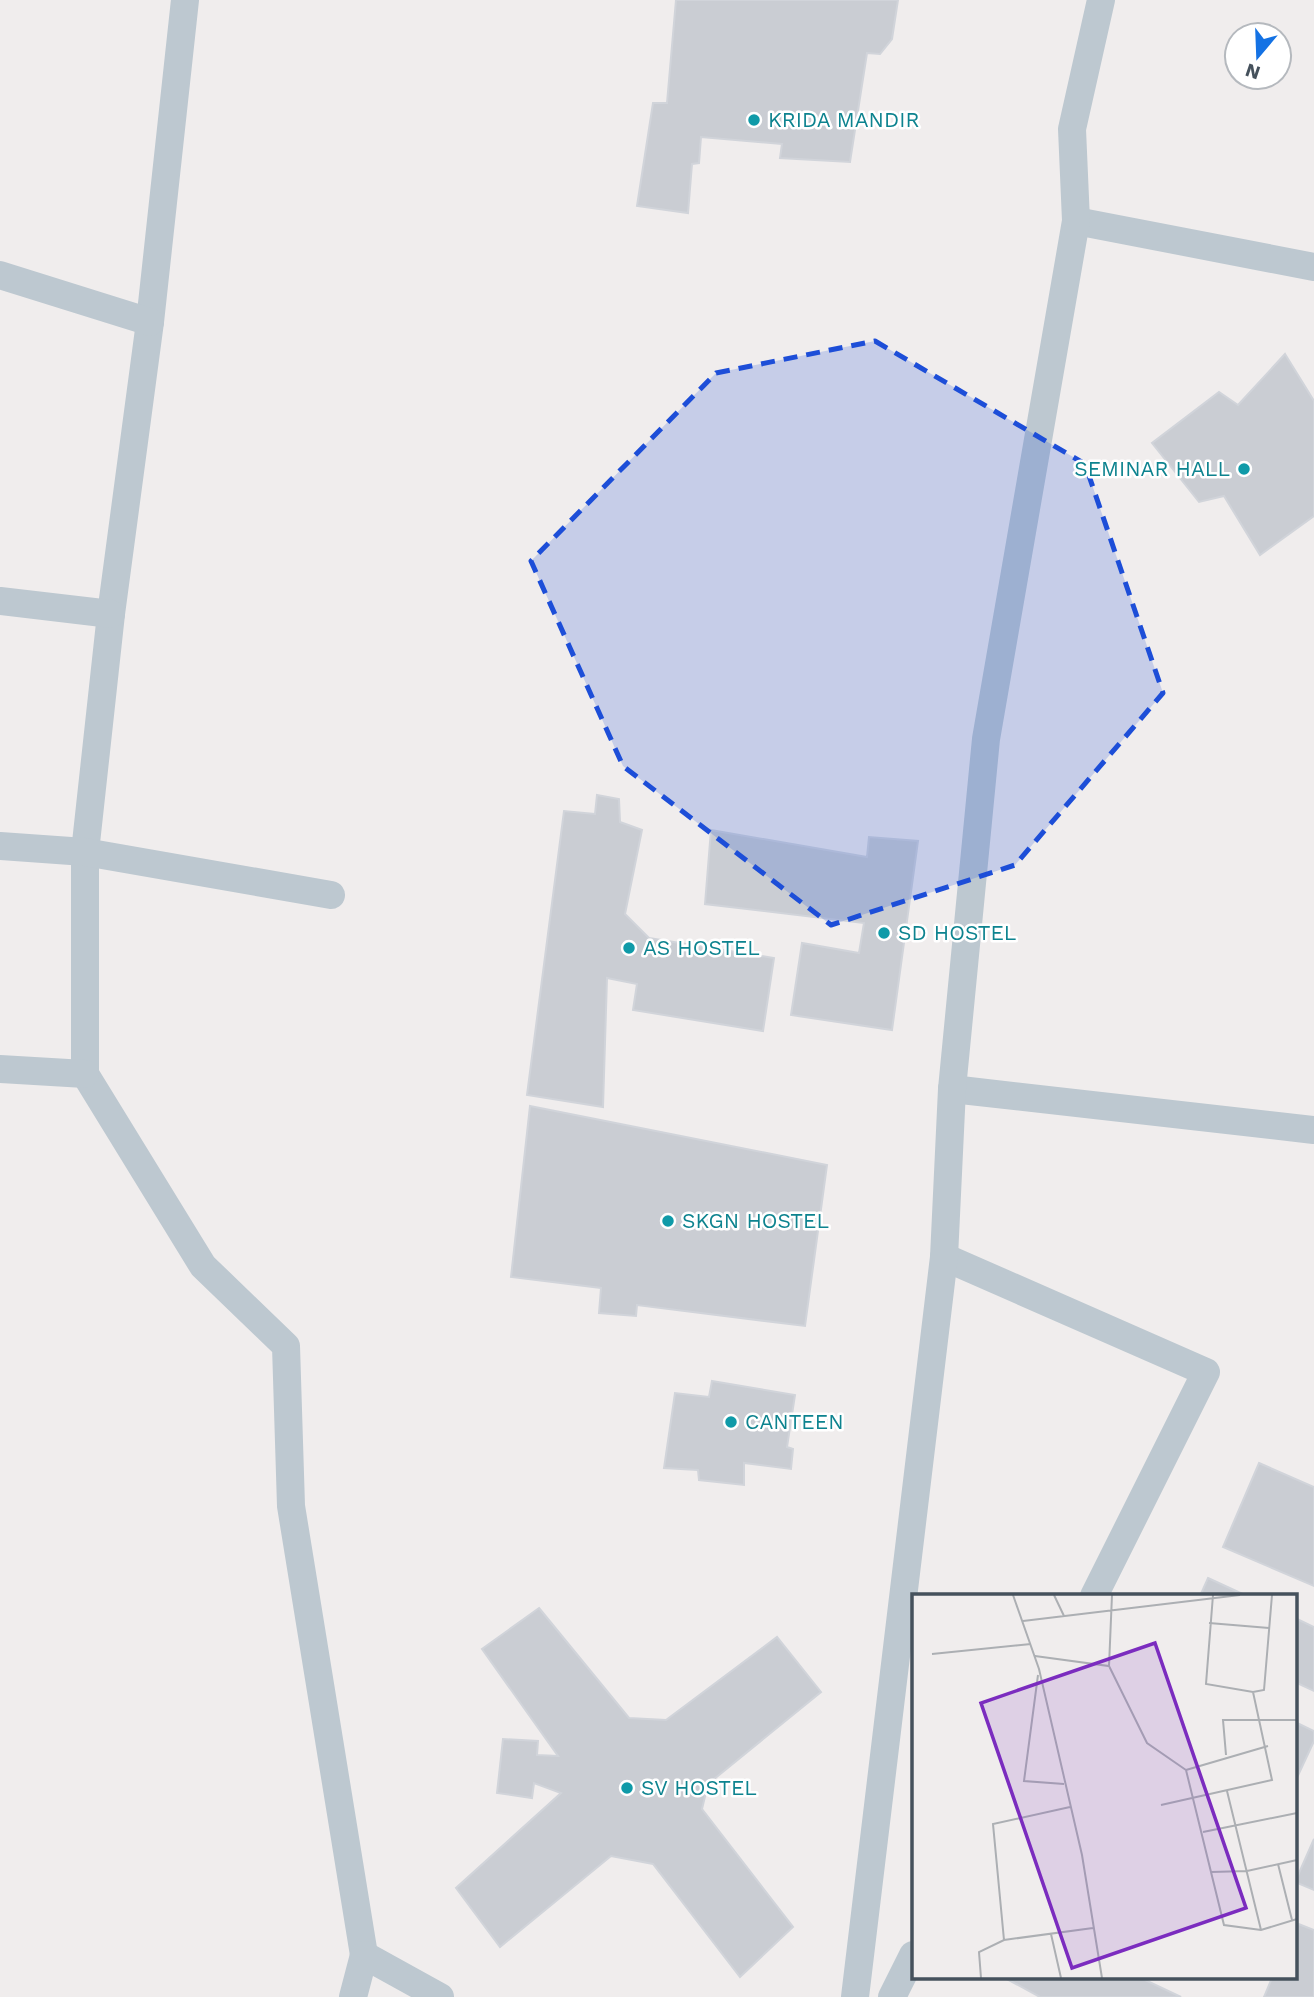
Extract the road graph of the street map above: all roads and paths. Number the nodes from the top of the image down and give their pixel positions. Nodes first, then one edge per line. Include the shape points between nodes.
1 (185, 0) edge
2 (1101, 0) edge
3 (1076, 221) junction
4 (1314, 267) edge
5 (0, 275) edge
6 (150, 322) junction
7 (0, 601) edge
8 (111, 614) junction
9 (0, 846) edge
10 (85, 852) junction
11 (331, 895) dead end
12 (0, 1069) edge
13 (85, 1074) junction
14 (953, 1089) junction
15 (1314, 1130) edge
16 (944, 1257) junction
17 (1095, 1594) edge
18 (364, 1955) junction
19 (912, 1957) edge
20 (353, 1997) edge
21 (440, 1997) edge
22 (855, 1997) edge
23 (892, 1997) edge

1 - 6 street
2 - 3 street via 1072,129
3 - 4 street
3 - 14 street via 986,739
5 - 6 street
6 - 8 street
7 - 8 street
8 - 10 street
9 - 10 street
10 - 11 street
10 - 13 street
12 - 13 street
13 - 18 street via 203,1266 286,1346 290,1506
14 - 15 street
14 - 16 street
16 - 17 street via 1206,1372
16 - 22 street
18 - 20 street
18 - 21 street
19 - 23 street

